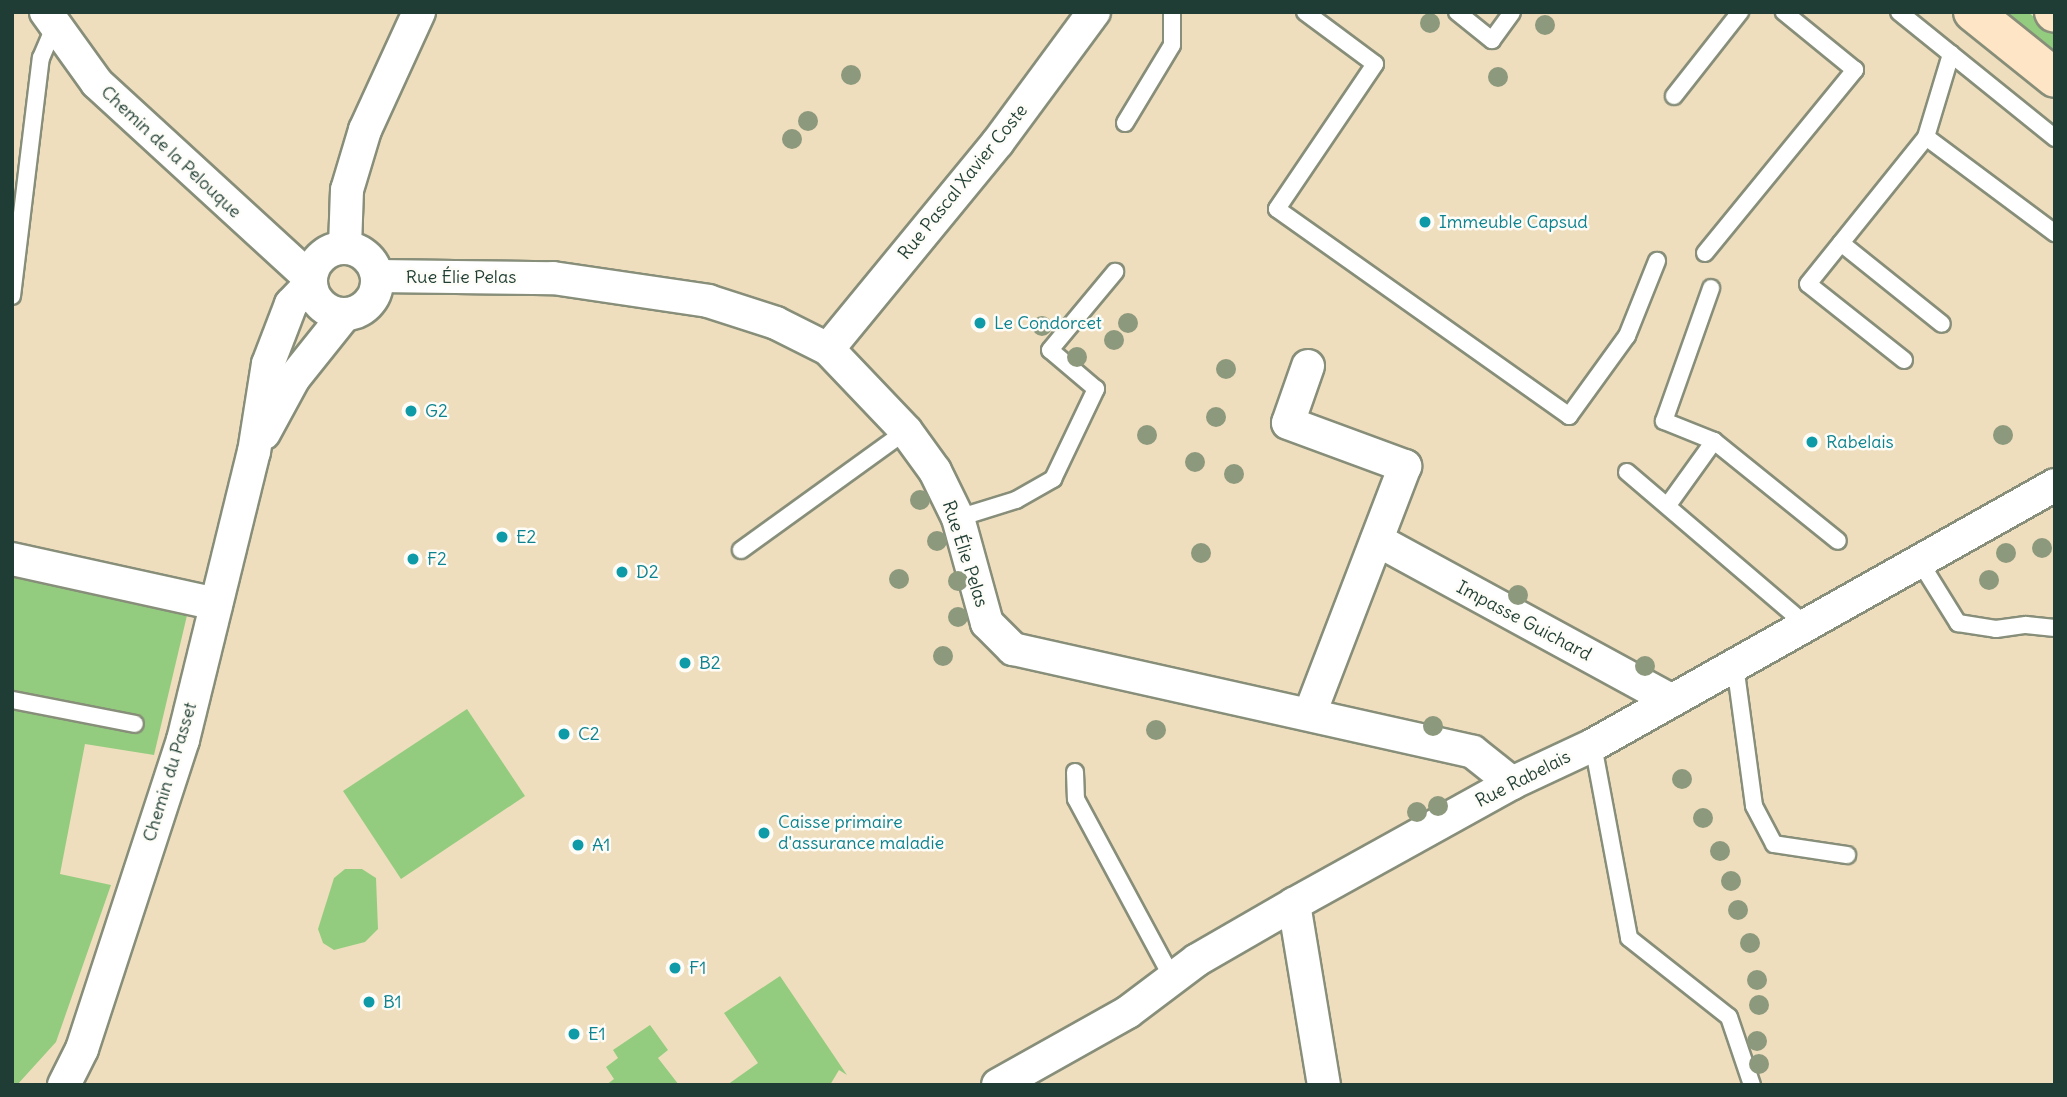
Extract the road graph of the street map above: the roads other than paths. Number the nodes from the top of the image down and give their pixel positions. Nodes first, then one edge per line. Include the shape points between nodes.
1 (419, 12) edge
2 (1094, 12) edge
3 (1172, 12) edge
4 (1306, 12) edge
5 (1457, 12) edge
6 (1512, 12) edge
7 (1740, 12) edge
8 (1784, 12) edge
9 (1899, 12) edge
10 (1973, 12) edge
11 (51, 19) edge
12 (1951, 54) junction
13 (2055, 78) edge
14 (1674, 96) dead end
15 (1125, 123) dead end
16 (1926, 136) junction
17 (2055, 138) edge
18 (2055, 233) edge
19 (1841, 243) junction
20 (345, 247) junction
21 (1705, 253) dead end
22 (1657, 261) dead end
23 (1115, 272) dead end
24 (377, 276) junction
25 (310, 281) junction
26 (1711, 288) dead end
27 (12, 296) edge
28 (345, 314) junction
29 (1942, 324) dead end
30 (828, 349) junction
31 (1904, 360) dead end
32 (1308, 366) dead end
33 (906, 431) junction
34 (1714, 441) junction
35 (254, 452) junction
36 (1628, 472) dead end
37 (2055, 485) edge
38 (1668, 505) junction
39 (958, 518) junction
40 (1377, 540) junction
41 (1838, 541) dead end
42 (741, 550) dead end
43 (12, 559) edge
44 (1920, 562) junction
45 (216, 604) junction
46 (1806, 625) junction
47 (2055, 628) edge
48 (1735, 665) junction
49 (12, 700) edge
50 (1671, 700) junction
51 (1310, 714) junction
52 (135, 724) dead end
53 (1593, 745) junction
54 (1075, 772) dead end
55 (1512, 783) junction
56 (1847, 855) dead end
57 (1294, 904) junction
58 (1173, 979) junction
59 (64, 1085) edge
60 (998, 1085) edge
61 (1324, 1085) edge
62 (1752, 1085) edge

1 - 20 street via 365,130 347,190
2 - 30 street, Rue Pascal Xavier Coste via 998,142
3 - 15 lane via 1172,45
4 - 22 lane via 1376,64 1278,209 1569,416 1627,336
5 - 6 lane via 1492,40
7 - 14 lane
8 - 21 lane via 1855,70
9 - 12 lane
10 - 13 main road
11 - 25 street, Chemin de la Pelouque via 97,83
11 - 27 lane via 41,58
12 - 16 lane
12 - 17 lane
16 - 18 lane
16 - 19 lane
19 - 29 lane
19 - 31 lane via 1808,284
20 - 24 street via 371,261
20 - 25 street via 322,256
23 - 39 lane via 1050,350 1096,389 1053,479 1016,500
24 - 28 street via 369,302
24 - 30 street, Rue Élie Pelas via 553,278 695,299 776,323
25 - 28 street via 316,299 328,310
25 - 35 street, Chemin du Passet via 291,304 279,330 268,364
26 - 34 lane via 1664,421
28 - 35 street, Chemin du Passet via 294,378
30 - 33 street, Rue Élie Pelas
32 - 40 street via 1288,423 1405,466
33 - 39 street, Rue Élie Pelas via 935,471
33 - 42 lane
34 - 38 lane
34 - 41 lane
35 - 45 street, Chemin du Passet
36 - 38 lane
37 - 44 street, Rue Rabelais
38 - 46 lane
39 - 51 street, Rue Élie Pelas via 987,623 1013,649
40 - 50 street, Impasse Guichard
40 - 51 street
43 - 45 street
44 - 46 street, Rue Rabelais
44 - 47 lane via 1958,623 1996,629
45 - 59 street, Chemin du Passet via 183,740 82,1049
46 - 48 street, Rue Rabelais
48 - 50 street, Rue Rabelais
48 - 56 lane via 1754,806 1774,844
49 - 52 lane
50 - 53 street, Rue Rabelais
51 - 55 street, Rue Élie Pelas via 1473,752
53 - 55 street, Rue Rabelais
53 - 62 lane via 1629,938 1730,1017
54 - 58 lane via 1076,799
55 - 57 street, Rue Rabelais
57 - 58 street, Rue Rabelais
57 - 61 street
58 - 60 street, Rue Rabelais via 1128,1012

